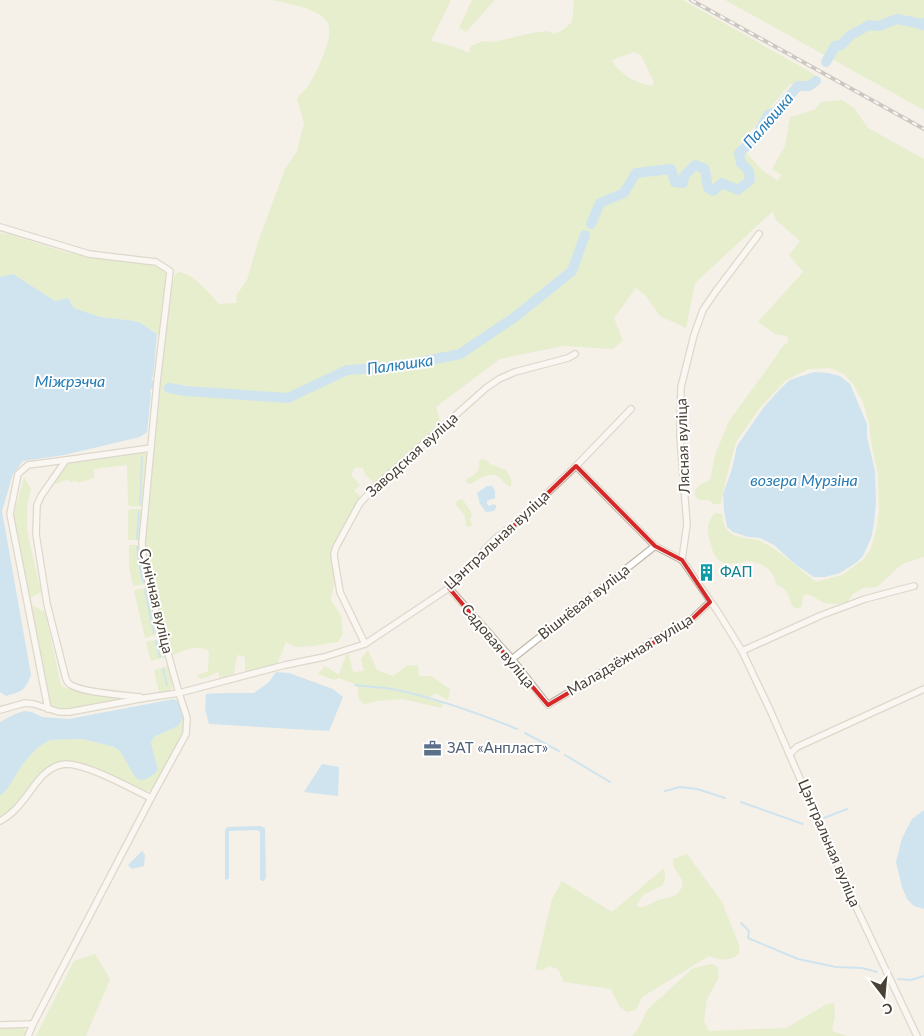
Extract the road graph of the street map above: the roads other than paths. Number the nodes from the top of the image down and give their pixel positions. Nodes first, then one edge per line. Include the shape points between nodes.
1 (0, 227) edge
2 (759, 234) dead end
3 (575, 354) dead end
4 (631, 409) dead end
5 (151, 448) junction
6 (66, 460) junction
7 (576, 466) junction
8 (655, 546) junction
9 (682, 560) junction
10 (914, 586) dead end
11 (449, 588) junction
12 (710, 602) junction
13 (366, 644) junction
14 (742, 651) junction
15 (512, 659) junction
16 (924, 689) edge
17 (179, 693) junction
18 (145, 698) junction
19 (548, 704) joint
20 (48, 709) junction
21 (0, 710) edge
22 (790, 754) junction
23 (151, 798) junction
24 (0, 821) edge
25 (33, 1024) junction
26 (0, 1025) edge
27 (28, 1036) edge
28 (916, 1036) edge

1 - 5 street, Сунічная вуліца via 89,254 156,262 170,271
2 - 9 street, Лясная вуліца via 703,310 680,387 680,437 687,524
3 - 13 street, Заводская вуліца via 515,372 486,388 360,503 334,554 340,592
4 - 7 street, Цэнтральная вуліца
5 - 6 street
5 - 17 street, Сунічная вуліца via 143,556
6 - 18 street via 37,505 36,534 47,604 66,679 73,686 93,691
6 - 20 street via 28,465 18,474 10,514
7 - 8 street, Цэнтральная вуліца
7 - 11 street, Цэнтральная вуліца via 495,539
8 - 9 street, Цэнтральная вуліца
8 - 15 street, Вішнёвая вуліца
9 - 12 street, Цэнтральная вуліца
10 - 14 street via 822,615
11 - 13 street, Цэнтральная вуліца
11 - 15 street, Садовая вуліца
12 - 14 street, Цэнтральная вуліца
12 - 19 street, Маладзёжная вуліца via 690,621
13 - 17 street, Цэнтральная вуліца
14 - 22 street, Цэнтральная вуліца
15 - 19 street, Садовая вуліца
16 - 22 street via 798,747
17 - 18 street, Цэнтральная вуліца
17 - 23 street, Сунічная вуліца via 187,718 186,734
18 - 20 street via 70,712
20 - 21 street via 25,703
22 - 28 street, Цэнтральная вуліца
23 - 24 street via 109,778 64,764 42,776 14,811
23 - 25 street, Сунічная вуліца
25 - 26 street
25 - 27 street, Сунічная вуліца

